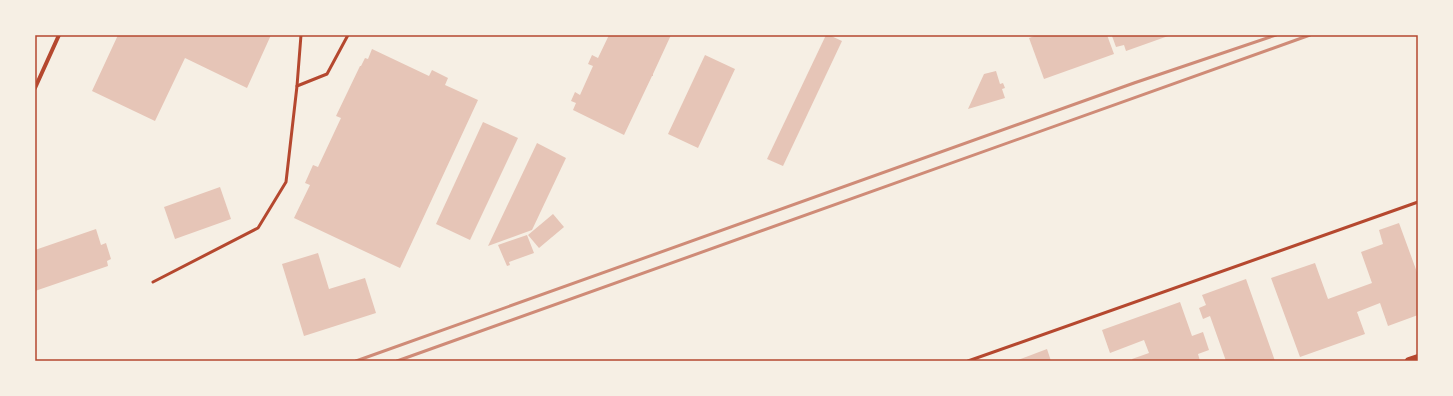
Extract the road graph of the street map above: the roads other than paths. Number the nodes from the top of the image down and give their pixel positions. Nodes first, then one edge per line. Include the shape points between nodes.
1 (59, 35) edge
2 (301, 35) edge
3 (348, 35) edge
4 (297, 86) junction
5 (35, 88) edge
6 (1418, 202) edge
7 (153, 282) dead end
8 (1418, 358) edge
9 (968, 361) edge
10 (1409, 361) edge

1 - 5 street
2 - 4 lane
3 - 4 lane via 327,74
4 - 7 lane via 286,182 258,228
6 - 9 lane
8 - 10 main road

